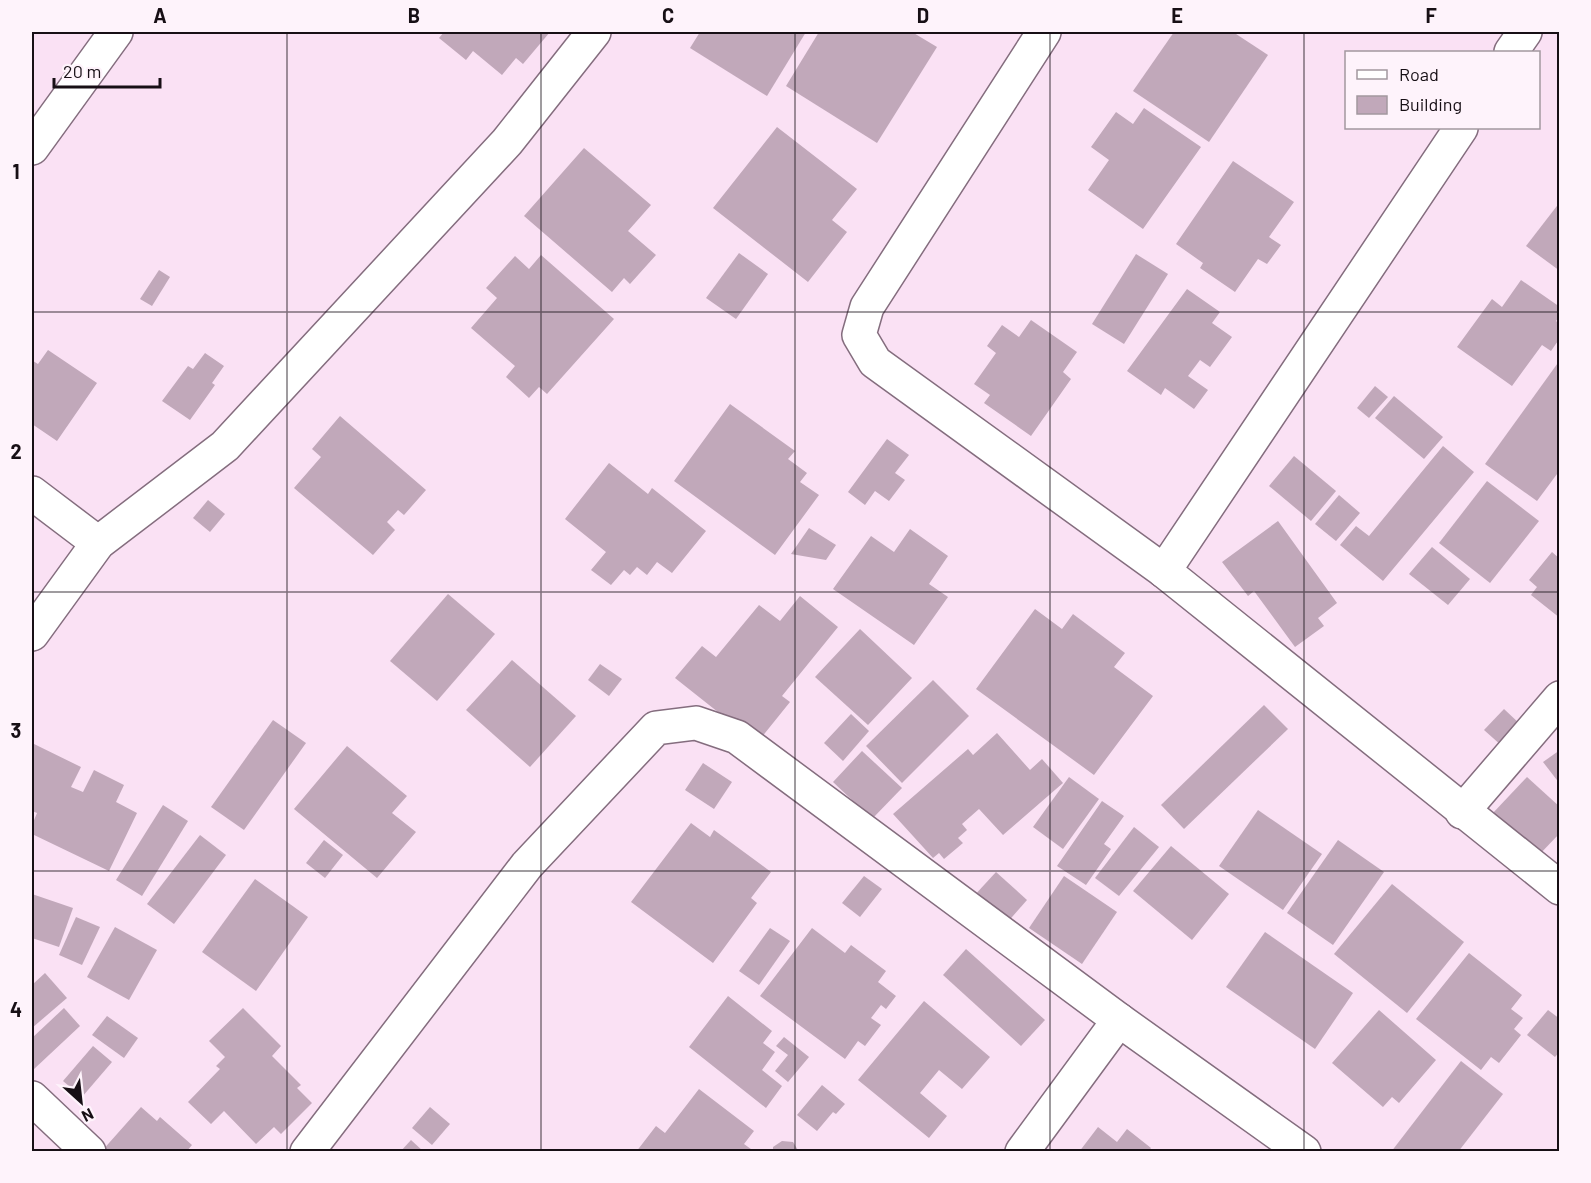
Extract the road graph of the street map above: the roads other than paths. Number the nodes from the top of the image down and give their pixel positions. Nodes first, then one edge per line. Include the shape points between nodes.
1 (116, 32) edge
2 (594, 32) edge
3 (1044, 32) edge
4 (1526, 32) edge
5 (1512, 51) edge
6 (1460, 129) edge
7 (32, 148) edge
8 (32, 493) edge
9 (98, 543) junction
10 (1164, 571) junction
11 (32, 634) edge
12 (1560, 698) edge
13 (1462, 812) junction
14 (1560, 888) edge
15 (1119, 1020) junction
16 (32, 1098) edge
17 (89, 1152) edge
18 (307, 1152) edge
19 (1022, 1152) edge
20 (1304, 1152) edge

1 - 7 street
2 - 9 street via 507,142 225,446
3 - 10 street via 867,307 859,335 875,362
4 - 5 street
6 - 10 street
8 - 9 street
9 - 11 street
10 - 13 street
12 - 13 street
13 - 14 street
15 - 18 street via 737,737 696,723 656,728 527,865
15 - 19 street
15 - 20 street
16 - 17 street

